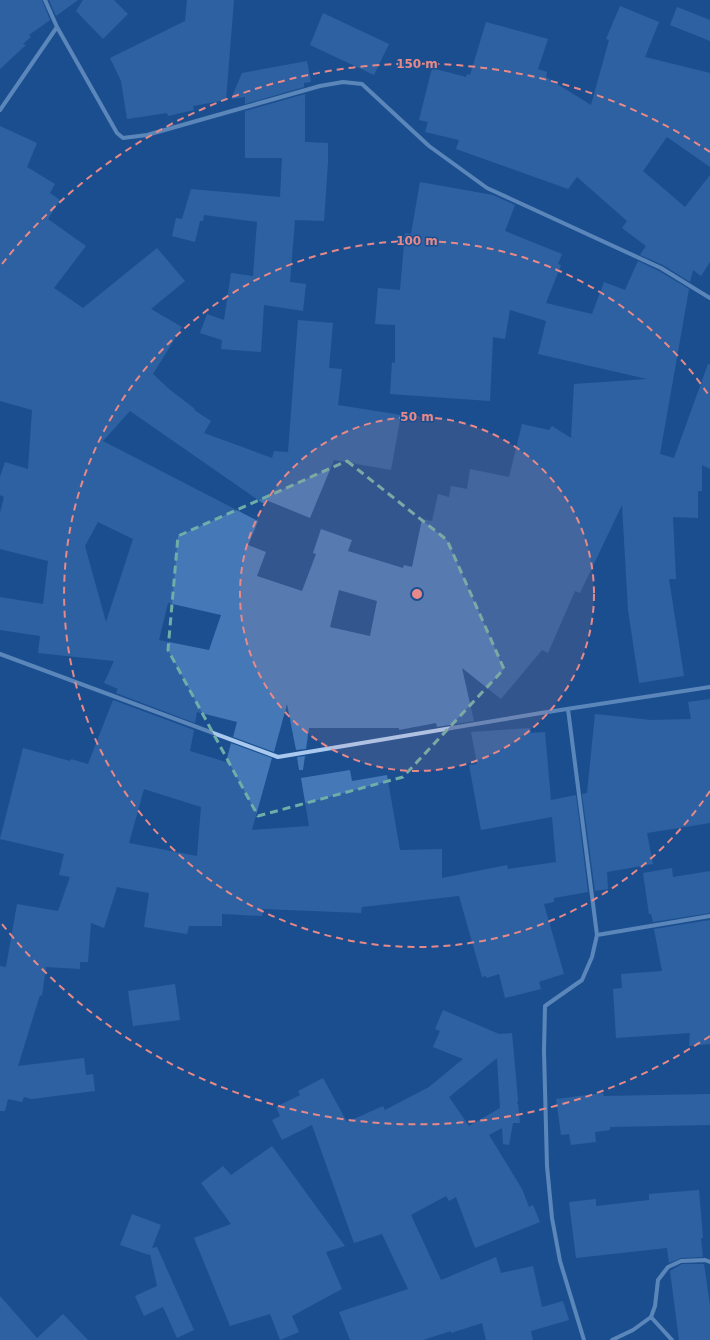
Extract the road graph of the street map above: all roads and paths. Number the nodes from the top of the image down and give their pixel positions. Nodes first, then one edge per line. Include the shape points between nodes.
1 (45, 0) edge
2 (57, 27) junction
3 (0, 110) edge
4 (710, 298) edge
5 (0, 654) edge
6 (710, 687) edge
7 (568, 709) junction
8 (710, 916) edge
9 (597, 935) junction
10 (710, 1262) edge
11 (651, 1317) junction
12 (584, 1340) edge
13 (612, 1340) edge
14 (672, 1340) edge

1 - 2 street
2 - 3 street
2 - 4 street via 117,133 123,138 147,135 320,86 343,82 362,84 429,146 487,188 661,268
5 - 7 street via 278,757
6 - 7 street
7 - 9 street
8 - 9 street
9 - 12 street via 592,957 582,980 545,1006 547,1166 552,1218 560,1261
10 - 11 street via 682,1261 668,1267 658,1280
11 - 13 street via 633,1330
11 - 14 street

